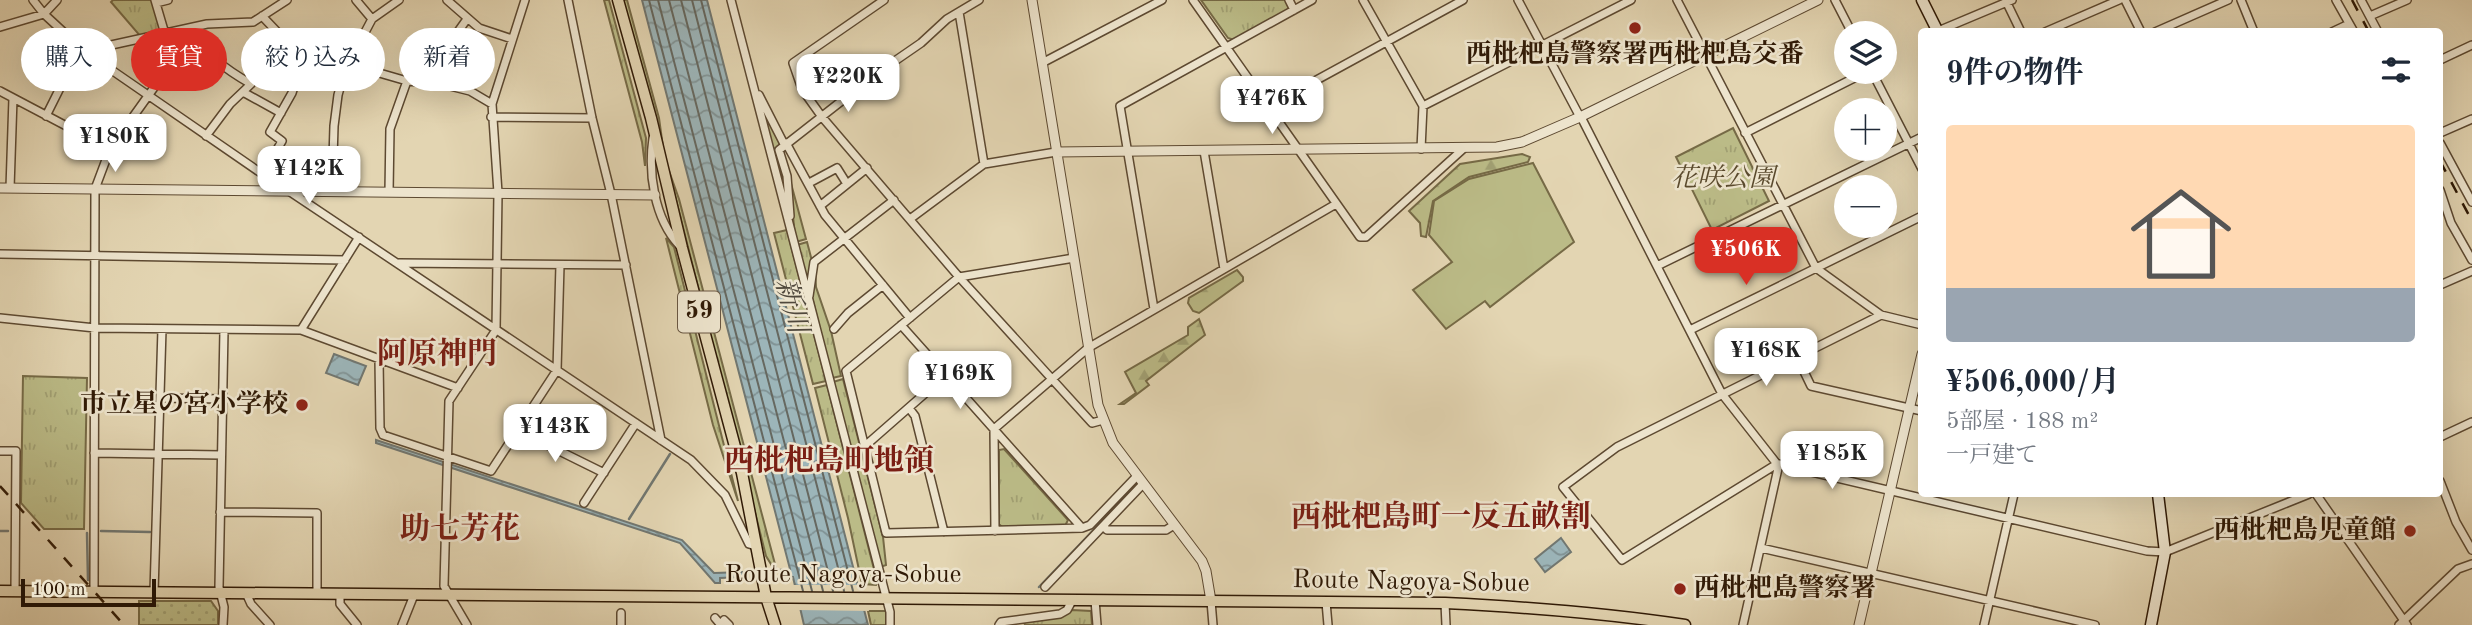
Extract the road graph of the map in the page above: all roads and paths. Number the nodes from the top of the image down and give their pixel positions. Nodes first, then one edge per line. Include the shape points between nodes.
1 (33, 0) edge
2 (57, 0) edge
3 (169, 0) edge
4 (287, 0) edge
5 (356, 0) edge
6 (399, 0) edge
7 (447, 0) edge
8 (525, 0) edge
9 (568, 0) edge
10 (618, 0) edge
11 (731, 0) edge
12 (884, 0) edge
13 (979, 0) edge
14 (1041, 0) edge
15 (1162, 0) edge
16 (1193, 0) edge
17 (1289, 0) edge
18 (1312, 0) edge
19 (1363, 0) edge
20 (1462, 0) edge
21 (1518, 0) edge
22 (1631, 0) edge
23 (1677, 0) edge
24 (1818, 0) edge
25 (1835, 0) edge
26 (1922, 0) edge
27 (2119, 0) edge
28 (2125, 0) edge
29 (2228, 0) edge
30 (2241, 0) edge
31 (2336, 0) edge
32 (2361, 0) edge
33 (2407, 0) edge
34 (156, 1) edge
35 (2008, 1) edge
36 (1032, 3) edge
37 (1294, 10) junction
38 (959, 12) junction
39 (44, 14) junction
40 (262, 16) junction
41 (2370, 16) junction
42 (372, 19) junction
43 (467, 19) junction
44 (1846, 21) edge
45 (0, 27) edge
46 (59, 28) edge
47 (164, 28) edge
48 (192, 28) edge
49 (273, 28) edge
50 (367, 28) edge
51 (461, 28) edge
52 (1936, 28) edge
53 (1945, 28) edge
54 (2019, 28) edge
55 (2054, 28) edge
56 (2139, 28) edge
57 (2164, 28) edge
58 (2252, 28) edge
59 (2351, 28) edge
60 (2376, 28) edge
61 (512, 39) junction
62 (1386, 42) junction
63 (2472, 45) edge
64 (1542, 46) junction
65 (1227, 47) junction
66 (1705, 56) junction
67 (2443, 59) edge
68 (1042, 63) junction
69 (117, 75) edge
70 (752, 82) junction
71 (1845, 84) edge
72 (1876, 84) edge
73 (60, 91) edge
74 (153, 91) edge
75 (293, 91) edge
76 (340, 91) edge
77 (403, 91) edge
78 (470, 91) edge
79 (0, 92) edge
80 (243, 92) joint
81 (149, 97) junction
82 (13, 98) junction
83 (492, 104) junction
84 (1269, 106) junction
85 (1423, 106) junction
86 (281, 113) junction
87 (46, 116) junction
88 (491, 117) junction
89 (822, 117) junction
90 (1580, 117) junction
91 (592, 118) junction
92 (2472, 119) edge
93 (654, 129) junction
94 (2443, 132) edge
95 (1745, 133) junction
96 (206, 136) junction
97 (1918, 139) edge
98 (785, 143) junction
99 (1908, 144) junction
100 (2443, 148) edge
101 (110, 149) junction
102 (1299, 149) junction
103 (1421, 149) junction
104 (1462, 149) junction
105 (1204, 150) junction
106 (1128, 151) junction
107 (1056, 152) junction
108 (1918, 162) edge
109 (984, 164) junction
110 (867, 168) junction
111 (263, 174) junction
112 (809, 183) junction
113 (847, 184) junction
114 (5, 188) edge
115 (95, 189) junction
116 (288, 191) junction
117 (332, 191) junction
118 (389, 192) junction
119 (498, 193) junction
120 (2470, 193) edge
121 (611, 194) junction
122 (654, 195) junction
123 (894, 200) junction
124 (2472, 202) edge
125 (1336, 204) junction
126 (1783, 205) junction
127 (2443, 205) edge
128 (820, 206) junction
129 (1918, 218) edge
130 (910, 219) junction
131 (792, 236) junction
132 (359, 237) junction
133 (844, 239) junction
134 (682, 248) junction
135 (0, 254) edge
136 (95, 256) junction
137 (1074, 258) junction
138 (345, 260) junction
139 (2472, 260) edge
140 (399, 263) junction
141 (498, 264) junction
142 (560, 265) junction
143 (626, 265) junction
144 (1657, 267) junction
145 (1816, 268) junction
146 (1224, 269) junction
147 (2472, 271) edge
148 (959, 277) junction
149 (2443, 284) edge
150 (883, 285) junction
151 (808, 298) junction
152 (1154, 309) junction
153 (1881, 315) junction
154 (0, 318) edge
155 (910, 318) junction
156 (1918, 324) edge
157 (901, 325) junction
158 (95, 328) junction
159 (162, 329) junction
160 (834, 329) dead end
161 (224, 330) junction
162 (301, 330) junction
163 (496, 330) junction
164 (1690, 330) junction
165 (1088, 348) junction
166 (1797, 356) junction
167 (379, 359) junction
168 (557, 370) junction
169 (1918, 371) edge
170 (946, 376) junction
171 (1052, 379) junction
172 (458, 388) junction
173 (1722, 394) junction
174 (160, 398) junction
175 (223, 399) junction
176 (909, 408) junction
177 (1909, 408) junction
178 (1918, 410) edge
179 (1103, 420) junction
180 (2472, 422) edge
181 (636, 423) junction
182 (994, 429) junction
183 (517, 430) junction
184 (2443, 436) edge
185 (661, 440) junction
186 (865, 446) junction
187 (0, 451) edge
188 (94, 453) junction
189 (158, 454) junction
190 (221, 455) junction
191 (447, 457) junction
192 (1778, 464) junction
193 (604, 472) junction
194 (1140, 480) junction
195 (2443, 489) edge
196 (1891, 490) junction
197 (1918, 496) edge
198 (1920, 497) edge
199 (2013, 497) edge
200 (2158, 497) edge
201 (2302, 497) edge
202 (2318, 497) edge
203 (584, 503) dead end
204 (220, 512) junction
205 (2009, 518) junction
206 (1174, 525) junction
207 (1103, 526) junction
208 (1082, 528) junction
209 (995, 531) junction
210 (944, 532) junction
211 (756, 546) junction
212 (1760, 548) junction
213 (2472, 551) edge
214 (2165, 552) junction
215 (2472, 564) edge
216 (1871, 573) junction
217 (1045, 587) dead end
218 (0, 591) edge
219 (15, 591) junction
220 (94, 592) junction
221 (154, 592) junction
222 (220, 593) junction
223 (246, 593) junction
224 (317, 593) junction
225 (340, 594) junction
226 (414, 595) junction
227 (448, 595) junction
228 (771, 597) junction
229 (885, 599) junction
230 (1073, 599) junction
231 (1095, 600) junction
232 (1990, 600) junction
233 (1211, 601) junction
234 (1326, 603) junction
235 (1445, 603) junction
236 (621, 613) dead end
237 (715, 618) dead end
238 (1616, 620) edge
239 (725, 623) edge
240 (2403, 623) edge
241 (223, 625) edge
242 (270, 625) edge
243 (357, 625) edge
244 (402, 625) edge
245 (467, 625) edge
246 (621, 625) edge
247 (775, 625) edge
248 (890, 625) edge
249 (999, 625) edge
250 (1097, 625) edge
251 (1213, 625) edge
252 (1328, 625) edge
253 (1446, 625) edge
254 (1685, 625) edge
255 (1743, 625) edge
256 (1859, 625) edge
257 (1984, 625) edge
258 (2095, 625) edge
259 (2151, 625) edge

1 - 39 street
2 - 39 street
3 - 34 street
4 - 40 street
5 - 42 street
6 - 42 street
7 - 43 street
8 - 61 street
9 - 91 street
10 - 93 main road, 59
11 - 70 street
12 - 89 street via 793,63 802,89
13 - 38 street
14 - 36 street
15 - 68 street
16 - 65 street
17 - 37 street
18 - 37 street
19 - 62 street
20 - 62 street
21 - 64 street
22 - 64 street
23 - 66 street
24 - 66 street
25 - 44 street
26 - 52 main road
27 - 55 street
28 - 56 street
29 - 57 street
30 - 58 street
31 - 59 street
32 - 41 street
33 - 41 street
34 - 47 street
35 - 53 street
35 - 54 street
36 - 68 street
37 - 65 street
38 - 89 street
38 - 109 street
39 - 45 street
39 - 46 street
40 - 48 street via 253,22
40 - 49 street
41 - 60 street
42 - 50 street
43 - 51 street
43 - 61 street
61 - 83 street
62 - 84 street
62 - 85 street
63 - 67 street
64 - 85 street
64 - 90 street
65 - 84 street
65 - 106 street via 1120,106
66 - 90 street
66 - 95 street
68 - 107 street
69 - 81 street
70 - 98 street
70 - 131 street
71 - 95 street
72 - 99 street
73 - 87 street
74 - 81 street
75 - 86 street
76 - 117 street
77 - 118 street via 390,129
78 - 83 street
79 - 82 street
80 - 86 street
80 - 96 street
81 - 96 street
81 - 101 street
82 - 87 street
82 - 114 street
83 - 88 street
84 - 102 street
85 - 103 street
86 - 111 street via 270,132 282,141
87 - 101 street
88 - 91 street
88 - 119 street
89 - 98 street
89 - 110 street
90 - 104 street via 1521,142
90 - 144 street
91 - 121 street
92 - 94 street
93 - 122 street
93 - 134 main road, 59
95 - 126 street
96 - 111 street
97 - 99 street
98 - 112 street
98 - 131 street via 779,150 787,176
99 - 108 street
99 - 126 street
100 - 120 street
101 - 115 street
102 - 103 street
102 - 105 street
102 - 125 street
103 - 104 street
104 - 125 street via 1366,237 1360,237
105 - 106 street
105 - 146 street
106 - 107 street
106 - 152 street
107 - 109 street
107 - 137 street
109 - 130 street
110 - 113 street
110 - 123 street
111 - 116 street
112 - 113 street via 836,167
112 - 128 street
113 - 128 street
114 - 115 street
115 - 116 street
115 - 136 street
116 - 117 street
116 - 132 street
117 - 118 street
118 - 119 street
119 - 121 street
119 - 141 street
120 - 124 street
121 - 122 street
121 - 143 street
122 - 134 street via 670,234
123 - 130 street
123 - 133 street
125 - 146 street
126 - 144 street
126 - 145 street
127 - 139 street
128 - 133 street
129 - 145 street
130 - 148 street
131 - 151 street
132 - 138 street
132 - 140 street
133 - 150 street
133 - 151 street via 814,262
134 - 211 main road, 59 via 742,473
135 - 136 street
136 - 138 street
136 - 158 street
137 - 148 street
137 - 165 street
138 - 162 street
140 - 141 street
140 - 163 street
141 - 142 street
141 - 163 street
142 - 143 street
142 - 168 street
143 - 185 street
144 - 164 street
145 - 153 street
145 - 164 street
146 - 152 street
147 - 149 street
148 - 155 street
148 - 171 street
150 - 155 street
150 - 160 street
151 - 229 street
152 - 165 street
153 - 156 street
153 - 166 street
154 - 158 street
155 - 157 street
157 - 170 street
157 - 186 street via 846,371
158 - 159 street
158 - 188 street
159 - 161 street
159 - 174 street
161 - 162 street
161 - 175 street
162 - 167 street
163 - 168 street
163 - 172 street
164 - 173 street
165 - 171 street
165 - 179 street
166 - 173 street
166 - 177 street via 1811,386
167 - 172 street
167 - 191 street via 383,435
168 - 181 street
168 - 183 street
169 - 177 street
170 - 176 street
170 - 182 street
171 - 179 street via 1092,423
171 - 182 street
172 - 191 street via 449,401
173 - 192 street
173 - 192 street via 1616,447 1563,487 1622,560
174 - 175 street
174 - 189 street
175 - 190 street
176 - 186 street
176 - 210 street via 915,416
177 - 178 street
177 - 196 street
179 - 194 street via 1113,443
180 - 184 street
181 - 185 street
181 - 193 street
182 - 208 street
182 - 209 street
183 - 191 street via 491,471
183 - 193 street
185 - 211 street via 691,460 725,495 749,544
186 - 210 street via 886,533
187 - 219 street via 16,451
188 - 189 street
188 - 220 street
189 - 190 street
189 - 221 street
190 - 204 street
191 - 227 street via 444,586
192 - 196 street
192 - 212 street
193 - 203 street
194 - 206 street
194 - 207 street
194 - 208 street via 1090,526
195 - 213 street
196 - 197 street
196 - 216 street
198 - 205 street
199 - 205 street
200 - 214 main road
201 - 214 street
202 - 240 street
204 - 222 street
204 - 224 street via 317,513
205 - 214 street
205 - 232 street
206 - 207 street via 1166,530 1107,530
206 - 233 street via 1206,571
207 - 217 street
208 - 209 street
209 - 210 street
211 - 228 main road, 59
212 - 216 street
212 - 255 street
214 - 259 main road
215 - 240 street via 2458,569
216 - 232 street
216 - 256 street
218 - 219 main road, Route Nagoya-Sobue
219 - 220 main road, Route Nagoya-Sobue
220 - 221 main road, Route Nagoya-Sobue
221 - 222 main road, Route Nagoya-Sobue
222 - 223 main road, Route Nagoya-Sobue
222 - 241 street
223 - 224 main road, Route Nagoya-Sobue
223 - 242 street
224 - 225 main road, Route Nagoya-Sobue
225 - 226 main road, Route Nagoya-Sobue
225 - 243 street via 340,604
226 - 227 main road, Route Nagoya-Sobue
226 - 244 street
227 - 228 main road, Route Nagoya-Sobue
227 - 245 street
228 - 229 main road, Route Nagoya-Sobue
228 - 247 main road, 59
229 - 230 main road, Route Nagoya-Sobue
229 - 248 street
230 - 231 main road, Route Nagoya-Sobue
230 - 249 street via 1060,614
231 - 233 main road, Route Nagoya-Sobue
231 - 250 street
232 - 257 street
232 - 258 street
233 - 234 main road, Route Nagoya-Sobue
233 - 251 street
234 - 235 main road, Route Nagoya-Sobue
234 - 252 street
235 - 238 main road, Route Nagoya-Sobue via 1536,607
235 - 253 street
236 - 246 street
237 - 239 street
238 - 254 main road, Route Nagoya-Sobue

